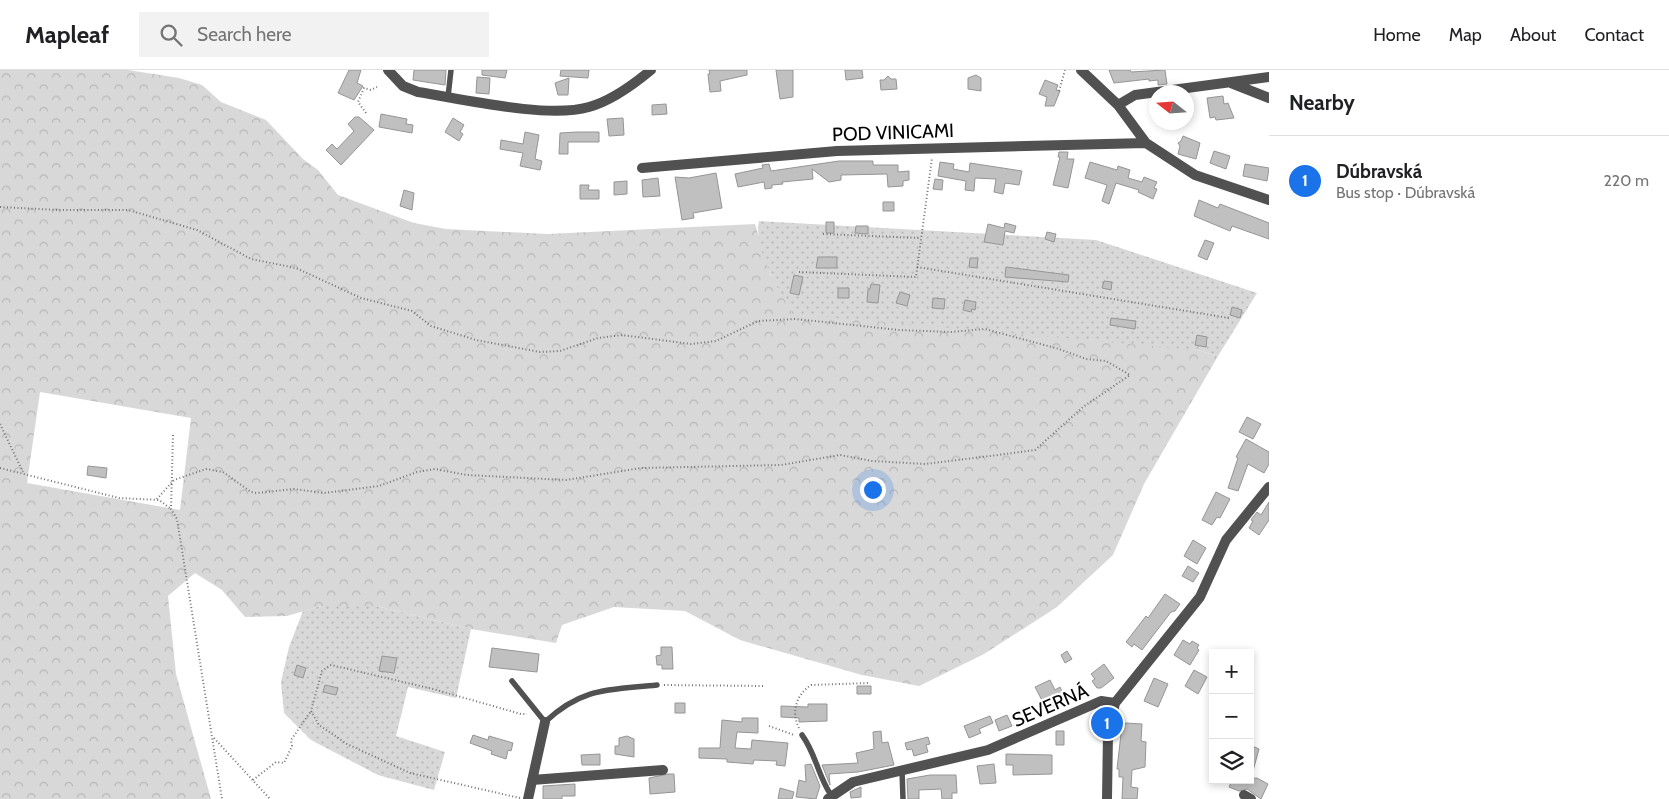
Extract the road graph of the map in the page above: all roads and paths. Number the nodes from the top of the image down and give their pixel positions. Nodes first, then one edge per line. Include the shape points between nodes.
1 (388, 70) edge
2 (451, 70) edge
3 (651, 70) edge
4 (1065, 70) edge
5 (1081, 70) edge
6 (1269, 77) edge
7 (1230, 83) junction
8 (376, 87) dead end
9 (1059, 90) dead end
10 (448, 97) junction
11 (1269, 98) edge
12 (1118, 105) junction
13 (366, 114) dead end
14 (1146, 143) junction
15 (933, 148) junction
16 (642, 168) dead end
17 (1269, 200) edge
18 (0, 207) edge
19 (822, 234) dead end
20 (921, 238) junction
21 (917, 267) junction
22 (799, 272) dead end
23 (1229, 318) dead end
24 (0, 424) edge
25 (173, 435) dead end
26 (0, 468) edge
27 (23, 472) junction
28 (174, 480) junction
29 (1269, 487) edge
30 (156, 500) junction
31 (171, 508) junction
32 (512, 681) dead end
33 (869, 682) dead end
34 (657, 685) joint
35 (764, 686) dead end
36 (1116, 703) junction
37 (311, 711) junction
38 (537, 713) junction
39 (545, 722) junction
40 (769, 726) dead end
41 (802, 735) junction
42 (213, 737) junction
43 (663, 770) dead end
44 (902, 770) junction
45 (253, 780) junction
46 (532, 780) junction
47 (830, 797) edge
48 (222, 799) edge
49 (270, 799) edge
50 (524, 799) edge
51 (528, 799) edge
52 (904, 799) edge
53 (1106, 799) edge

1 - 10 street via 403,86
2 - 10 lane
3 - 10 street via 612,97 589,107 560,111
4 - 9 path
5 - 12 street
6 - 7 street
7 - 11 street
7 - 12 street via 1135,95
8 - 13 path via 371,90 364,88 358,102
12 - 14 street
14 - 15 street, POD VINICAMI
14 - 17 street via 1195,175
15 - 16 street, POD VINICAMI via 837,151
15 - 20 path
18 - 28 path via 128,210 197,230 250,259 296,268 361,298 412,311 431,326 476,340 540,352 560,351 598,338 622,335 691,344 716,341 758,321 796,319 899,330 951,332 984,329 1086,359 1106,361 1130,375 1083,407 1035,450 925,464 872,461 840,455 781,465 641,468 566,480 435,469 379,486 324,492 251,492 223,472 206,469
19 - 20 path
20 - 21 path
21 - 22 path via 916,277
21 - 23 path
24 - 27 path
25 - 28 path
26 - 27 path
27 - 30 path via 119,498
28 - 30 path
28 - 31 path
29 - 36 street, SEVERNÁ via 1226,540 1200,597
30 - 31 path
31 - 42 path via 177,520
32 - 38 lane
33 - 41 path via 811,685 804,690 796,701
34 - 35 path
34 - 39 lane via 600,691 578,698 561,706
36 - 44 street, SEVERNÁ via 1101,701 988,750
36 - 53 street via 1108,733
37 - 38 path via 322,670 331,665 521,714
37 - 45 path via 291,740 292,746 284,763 276,762
37 - 50 path via 319,725 347,744 410,773
38 - 39 lane
39 - 46 street
40 - 41 path
41 - 47 lane, SEVERNÁ via 811,748
42 - 45 path
42 - 48 path
43 - 46 street
44 - 47 street, SEVERNÁ via 853,782
44 - 52 lane
45 - 49 path
46 - 51 street

